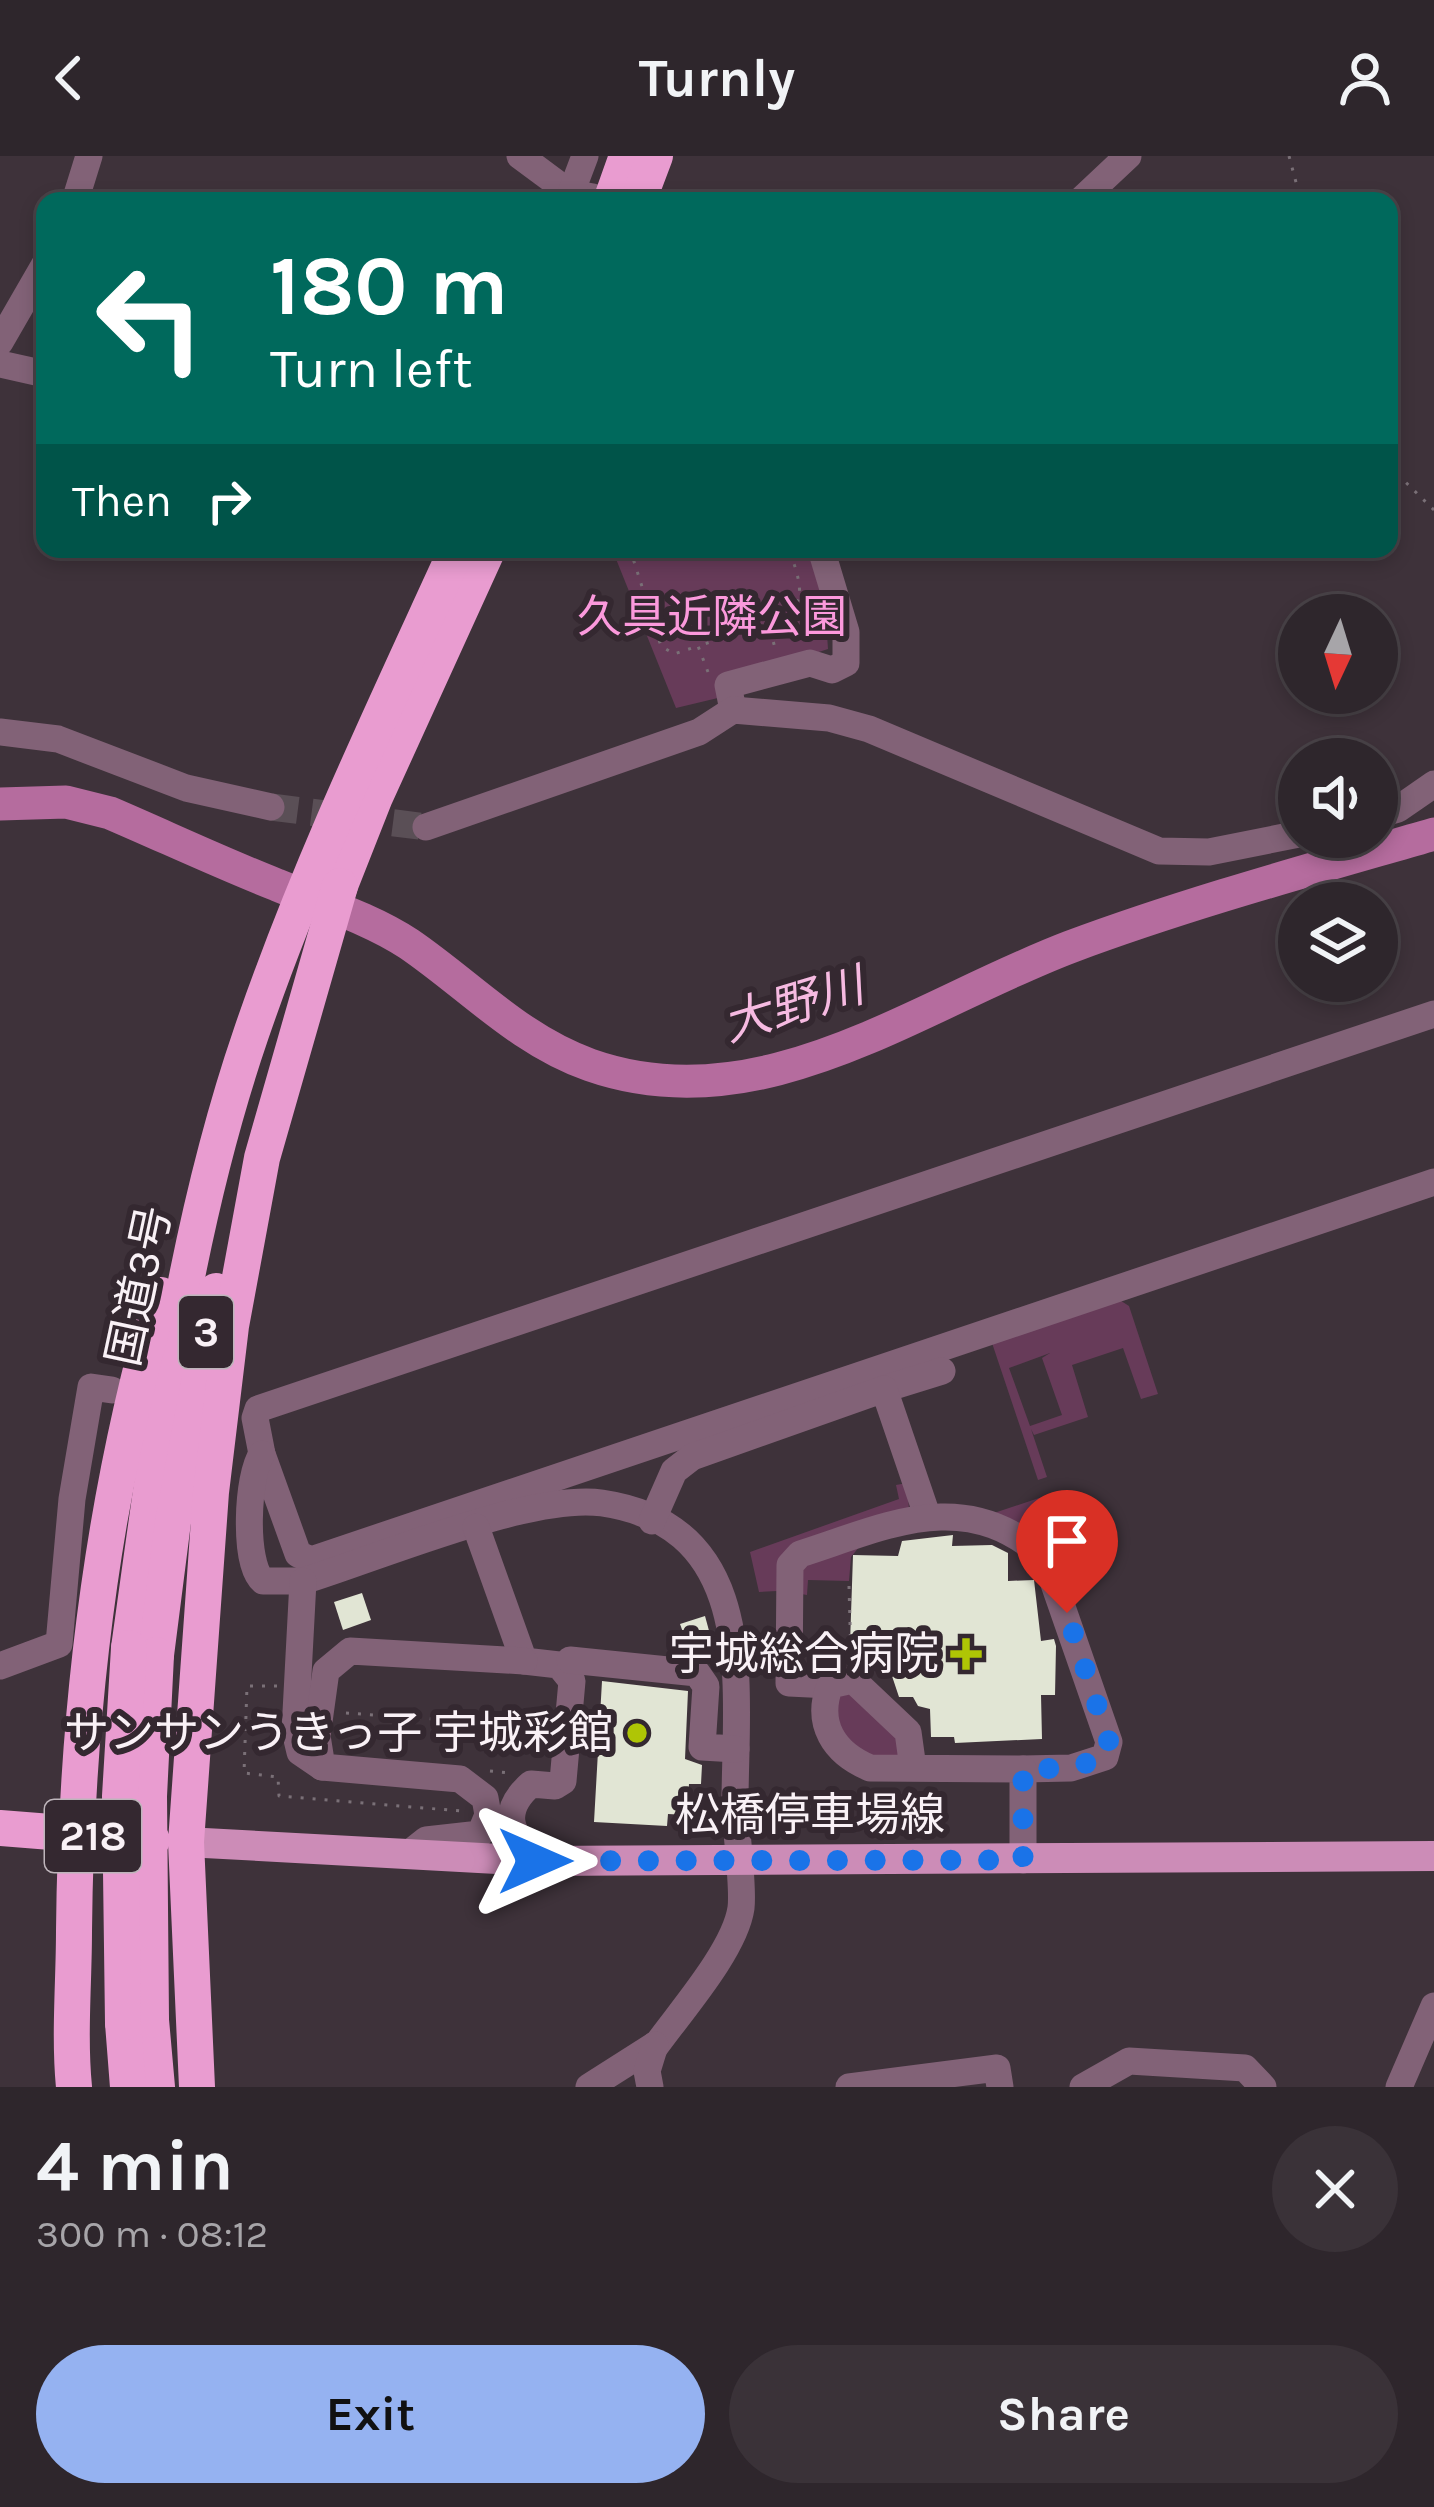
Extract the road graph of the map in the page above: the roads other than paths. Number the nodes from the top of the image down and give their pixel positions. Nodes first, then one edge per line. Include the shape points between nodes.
1 (89, 156) edge
2 (520, 156) edge
3 (585, 156) edge
4 (627, 156) edge
5 (655, 156) edge
6 (1128, 156) edge
7 (78, 192) edge
8 (576, 192) edge
9 (585, 192) edge
10 (591, 192) edge
11 (641, 192) edge
12 (1090, 192) edge
13 (36, 280) edge
14 (0, 342) edge
15 (0, 364) edge
16 (36, 372) edge
17 (453, 558) edge
18 (484, 558) edge
19 (824, 558) edge
20 (733, 710) junction
21 (0, 732) edge
22 (1434, 784) edge
23 (1398, 804) edge
24 (271, 807) tunnel mouth
25 (426, 826) tunnel mouth
26 (1278, 838) edge
27 (324, 879) junction
28 (1434, 1014) edge
29 (274, 1020) junction
30 (1434, 1182) edge
31 (942, 1371) dead end
32 (884, 1389) junction
33 (112, 1390) dead end
34 (262, 1454) junction
35 (927, 1515) junction
36 (652, 1521) junction
37 (476, 1527) junction
38 (304, 1581) junction
39 (570, 1660) dead end
40 (524, 1661) junction
41 (0, 1666) edge
42 (841, 1677) junction
43 (736, 1749) junction
44 (322, 1767) junction
45 (913, 1768) junction
46 (1023, 1769) junction
47 (460, 1779) junction
48 (531, 1784) junction
49 (0, 1828) edge
50 (75, 1835) junction
51 (186, 1841) junction
52 (407, 1855) junction
53 (1434, 1856) edge
54 (735, 1860) junction
55 (1023, 1860) junction
56 (535, 1861) junction
57 (1434, 2006) edge
58 (137, 2021) junction
59 (655, 2047) junction
60 (74, 2087) edge
61 (128, 2087) edge
62 (158, 2087) edge
63 (197, 2087) edge
64 (589, 2087) edge
65 (650, 2087) edge
66 (849, 2087) edge
67 (1000, 2087) edge
68 (1083, 2087) edge
69 (1263, 2087) edge
70 (1399, 2087) edge

1 - 7 street
2 - 8 street
3 - 9 street
4 - 10 highway
5 - 11 highway
6 - 12 street
13 - 14 street
15 - 16 street
17 - 27 highway, 国道3号 / 3
18 - 27 highway, 国道3号 / 3
19 - 20 street via 846,632 846,663 832,670 810,663 728,685
20 - 25 street via 699,732
20 - 26 street via 869,729 1159,851 1209,852
21 - 24 street via 58,739 186,788
22 - 23 street
27 - 29 highway, 国道3号 / 3
28 - 34 street via 258,1408 246,1417
29 - 50 highway via 222,1088 148,1338 103,1533
29 - 51 highway via 201,1583
29 - 58 highway, 国道3号 / 3, bridge via 142,1651 148,1796
30 - 34 street via 311,1560 298,1553
31 - 32 street
32 - 35 street
32 - 36 street via 692,1457 674,1471
33 - 41 street via 91,1387 59,1645
34 - 38 street via 253,1473 253,1572 276,1583
35 - 42 street via 790,1565 789,1683
35 - 46 street via 978,1519 1032,1546 1053,1573 1109,1742 1094,1764
36 - 37 street via 575,1502
36 - 43 street via 706,1558 720,1584 735,1654
37 - 38 street
37 - 40 street
38 - 44 street via 295,1731 300,1752
39 - 43 street via 697,1673 706,1686 702,1747
40 - 44 street via 339,1656 323,1687
40 - 48 street via 559,1665 572,1681 563,1781
42 - 45 street via 908,1732
42 - 45 street via 824,1720 830,1738 870,1768
43 - 54 street
44 - 47 street
45 - 46 street
46 - 55 street
47 - 48 street
47 - 52 street via 485,1798 480,1834 426,1840
48 - 56 street via 514,1803 510,1829
49 - 50 highway, 218
50 - 51 highway, 218
50 - 60 highway
51 - 52 main road, 松橋停車場線
51 - 63 highway
52 - 56 main road, 松橋停車場線
53 - 55 main road, 松橋停車場線
54 - 55 main road, 松橋停車場線
54 - 56 main road, 松橋停車場線
54 - 59 street via 742,1906 733,1935
57 - 70 street
58 - 61 highway, 国道3号 / 3
58 - 62 highway, 国道3号 / 3
59 - 64 street
59 - 65 street
66 - 67 street via 997,2068
68 - 69 street via 1129,2061 1245,2068

